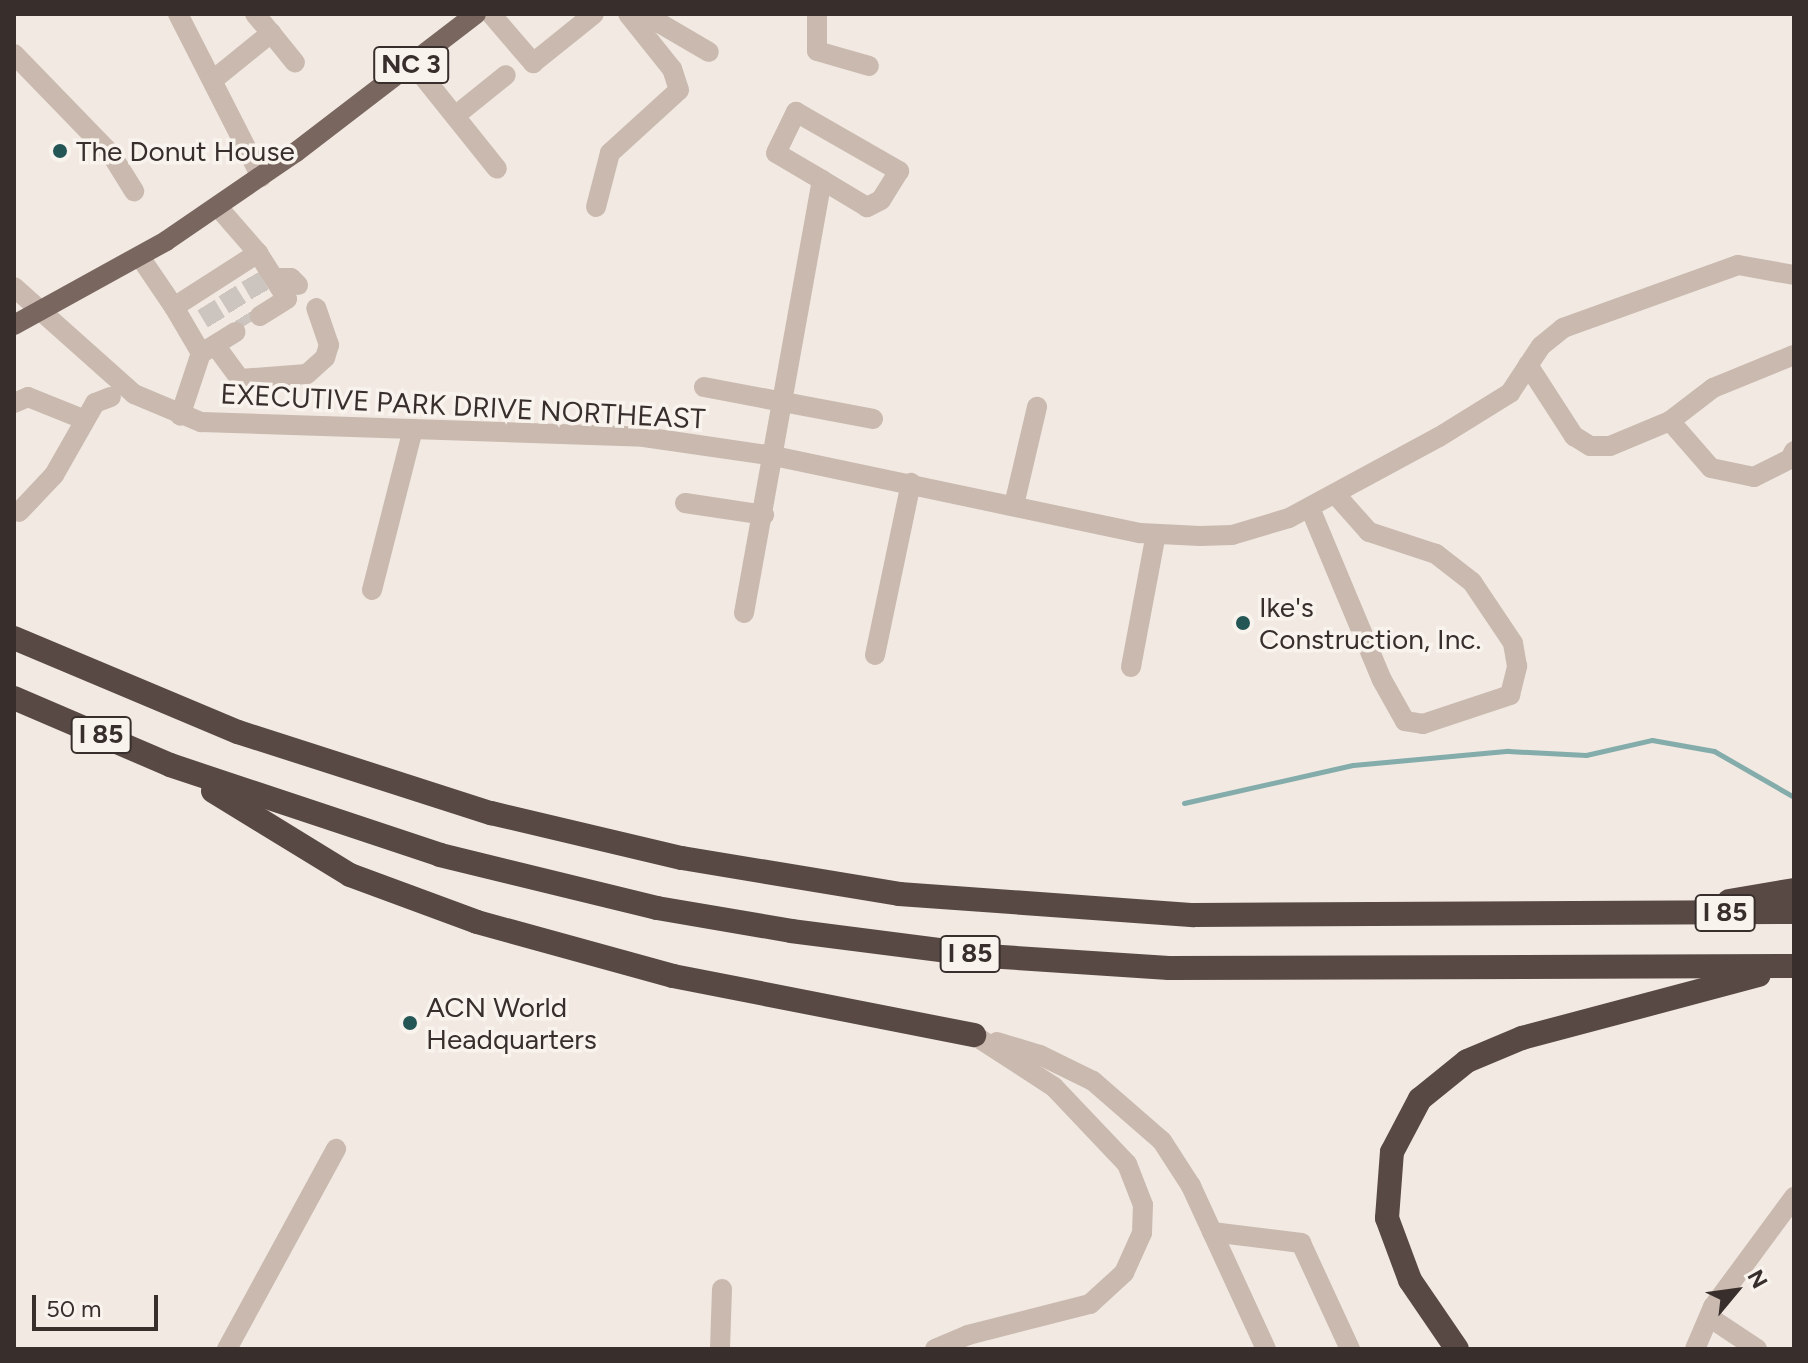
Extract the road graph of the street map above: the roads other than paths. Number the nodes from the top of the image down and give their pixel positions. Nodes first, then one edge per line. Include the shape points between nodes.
1 (178, 14) edge
2 (255, 14) edge
3 (476, 14) edge
4 (491, 14) edge
5 (594, 14) edge
6 (628, 14) edge
7 (644, 14) edge
8 (817, 14) edge
9 (271, 33) junction
10 (709, 52) dead end
11 (14, 54) edge
12 (295, 63) dead end
13 (413, 64) junction
14 (869, 66) dead end
15 (506, 75) dead end
16 (213, 80) junction
17 (455, 116) junction
18 (497, 169) dead end
19 (261, 177) junction
20 (822, 180) junction
21 (134, 191) dead end
22 (217, 206) junction
23 (596, 207) dead end
24 (140, 257) junction
25 (250, 265) junction
26 (1794, 275) edge
27 (274, 278) junction
28 (298, 285) dead end
29 (14, 287) edge
30 (174, 307) junction
31 (264, 308) dead end
32 (316, 308) dead end
33 (40, 311) junction
34 (14, 325) edge
35 (219, 339) junction
36 (1794, 355) edge
37 (1528, 365) junction
38 (704, 387) dead end
39 (111, 397) dead end
40 (783, 401) junction
41 (14, 403) edge
42 (1037, 407) dead end
43 (180, 416) junction
44 (873, 419) dead end
45 (85, 420) junction
46 (1670, 421) junction
47 (413, 429) junction
48 (1794, 451) edge
49 (774, 456) junction
50 (911, 483) junction
51 (1336, 495) junction
52 (685, 503) dead end
53 (1014, 505) junction
54 (1310, 508) junction
55 (19, 512) dead end
56 (764, 515) junction
57 (1156, 534) junction
58 (372, 590) dead end
59 (744, 613) dead end
60 (14, 638) edge
61 (875, 655) dead end
62 (1131, 667) dead end
63 (14, 698) edge
64 (170, 765) junction
65 (1794, 890) edge
66 (1794, 912) edge
67 (1657, 913) junction
68 (1794, 966) edge
69 (974, 1035) junction
70 (336, 1149) dead end
71 (1794, 1197) edge
72 (1212, 1232) junction
73 (722, 1289) dead end
74 (1709, 1317) junction
75 (227, 1349) edge
76 (720, 1349) edge
77 (935, 1349) edge
78 (1266, 1349) edge
79 (1350, 1349) edge
80 (1457, 1349) edge
81 (1695, 1349) edge
82 (1757, 1349) edge

1 - 16 street
2 - 9 street
3 - 13 main road, NC 3
4 - 5 street via 533,63
6 - 23 street via 672,69 679,90 610,153
7 - 10 street
8 - 14 street via 817,51
9 - 12 street
9 - 16 street
11 - 21 street via 111,154
13 - 17 street
13 - 19 main road, NC 3
15 - 17 street
16 - 19 street
17 - 18 street
19 - 22 main road, NC 3
20 - 20 street via 776,153 796,112 899,171 881,200 867,207
20 - 40 street
22 - 24 main road, NC 3
22 - 25 street
24 - 30 street
24 - 33 main road, NC 3
25 - 27 street
25 - 30 street via 202,298
26 - 37 street, EXECUTIVE PARK DRIVE NORTHEAST via 1738,265 1563,328
27 - 28 street via 291,278
27 - 31 street via 287,299
29 - 33 street, EXECUTIVE PARK DRIVE NORTHEAST
30 - 35 street
32 - 35 street via 329,345 318,368 295,379 240,379
33 - 34 main road, NC 3
33 - 43 street, EXECUTIVE PARK DRIVE NORTHEAST via 134,394
35 - 43 street
36 - 46 street via 1713,388
37 - 46 street via 1574,436 1590,446 1610,446
37 - 51 street, EXECUTIVE PARK DRIVE NORTHEAST via 1510,393
38 - 40 street
39 - 45 street via 95,403
40 - 44 street
40 - 49 street
41 - 45 street via 28,397
42 - 53 street
43 - 47 street, EXECUTIVE PARK DRIVE NORTHEAST via 225,426
45 - 55 street via 54,475
46 - 48 street via 1711,468 1754,477 1790,459
47 - 49 street, EXECUTIVE PARK DRIVE NORTHEAST via 644,437
47 - 58 street
49 - 50 street, EXECUTIVE PARK DRIVE NORTHEAST
49 - 56 street
50 - 53 street, EXECUTIVE PARK DRIVE NORTHEAST
50 - 61 street
51 - 54 street, EXECUTIVE PARK DRIVE NORTHEAST
51 - 54 street via 1369,532 1436,554 1472,582 1513,643 1516,683 1510,695 1423,724 1405,721 1376,667
52 - 56 street
53 - 57 street, EXECUTIVE PARK DRIVE NORTHEAST
54 - 57 street, EXECUTIVE PARK DRIVE NORTHEAST via 1232,535
56 - 59 street
57 - 62 street
60 - 67 highway, I 85 via 179,709 352,772 593,840 786,876 984,904 1109,912 1288,917
63 - 64 highway, I 85
64 - 68 highway, I 85 via 369,833 541,882 657,908 902,947 1169,968
64 - 69 highway via 350,875 477,922 673,976
65 - 67 highway
66 - 67 highway, I 85
68 - 80 highway via 1522,1038 1467,1061 1420,1099 1392,1152 1387,1218 1410,1280
69 - 72 street via 1040,1055 1093,1081 1129,1107 1162,1141
69 - 77 street via 1054,1087 1127,1164 1143,1205 1142,1233 1124,1273 1090,1304 968,1335
70 - 75 street
71 - 74 street
72 - 78 street
72 - 79 street via 1301,1243
73 - 76 street
74 - 81 street
74 - 82 street

